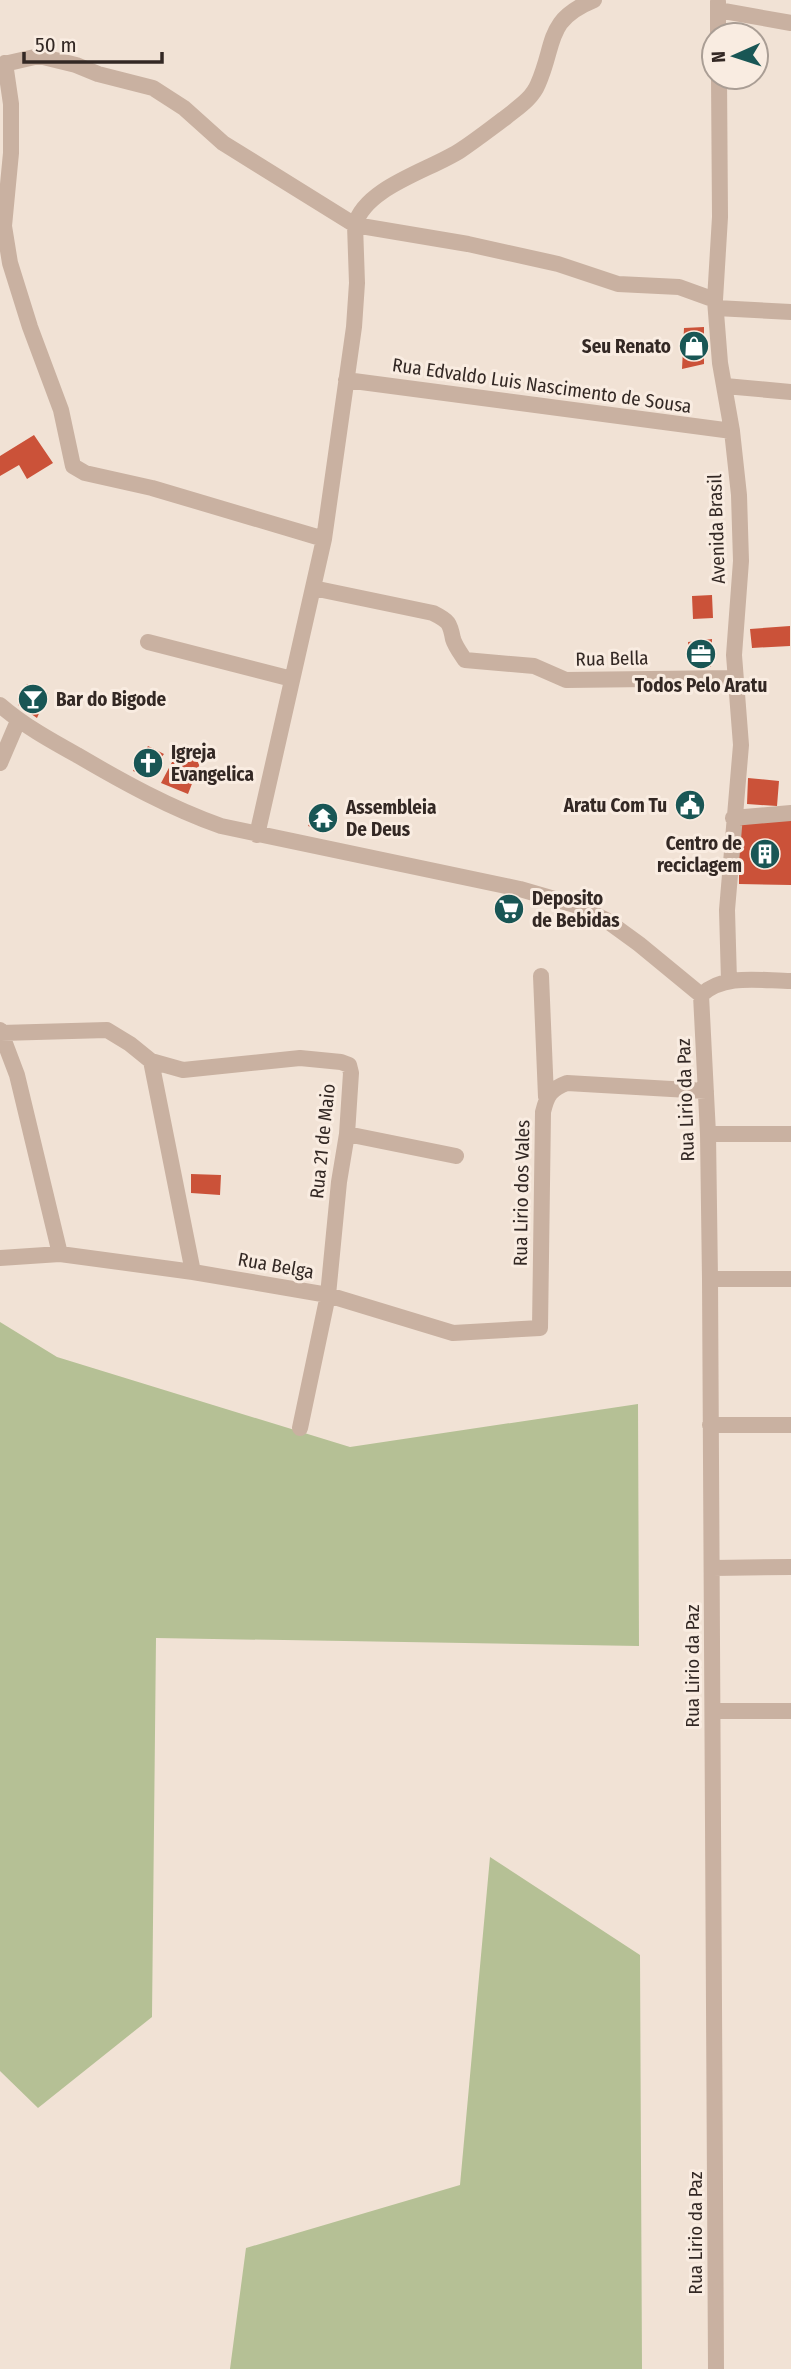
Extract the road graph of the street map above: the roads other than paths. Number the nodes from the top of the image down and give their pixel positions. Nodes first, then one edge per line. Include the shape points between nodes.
1 (594, 0) edge
2 (718, 5) edge
3 (791, 23) edge
4 (2, 64) edge
5 (719, 91) edge
6 (356, 221) junction
7 (716, 304) junction
8 (791, 312) edge
9 (346, 380) junction
10 (724, 386) junction
11 (791, 392) edge
12 (732, 431) junction
13 (324, 539) junction
14 (313, 588) junction
15 (148, 642) dead end
16 (734, 678) junction
17 (292, 679) junction
18 (0, 705) edge
19 (18, 721) junction
20 (0, 762) edge
21 (791, 813) edge
22 (733, 818) junction
23 (257, 835) junction
24 (541, 976) dead end
25 (729, 981) junction
26 (791, 981) edge
27 (701, 995) junction
28 (1, 1031) edge
29 (151, 1061) junction
30 (706, 1091) junction
31 (547, 1097) junction
32 (708, 1134) junction
33 (791, 1134) edge
34 (347, 1135) junction
35 (456, 1156) dead end
36 (60, 1254) junction
37 (0, 1258) edge
38 (192, 1272) junction
39 (710, 1279) junction
40 (791, 1279) edge
41 (328, 1295) junction
42 (540, 1328) joint
43 (710, 1425) junction
44 (791, 1425) edge
45 (300, 1428) dead end
46 (791, 1567) edge
47 (713, 1568) junction
48 (714, 1711) junction
49 (791, 1711) edge
50 (716, 2369) edge

1 - 6 street via 568,13 559,24 529,98 460,151 384,190
2 - 3 street
4 - 6 street via 39,56 153,89 184,108 222,143
4 - 13 street via 11,104 4,226 10,263 61,410 73,466
5 - 7 street, Avenida Brasil
6 - 7 street via 558,264 618,284 679,287
6 - 9 street via 357,284
7 - 8 street
7 - 10 street, Avenida Brasil
9 - 12 street, Rua Edvaldo Luis Nascimento de Sousa
9 - 13 street
10 - 11 street
10 - 12 street, Avenida Brasil
12 - 16 street, Avenida Brasil via 741,561
13 - 14 street
14 - 16 street, Rua Bella via 433,613 453,629 453,641 465,660 534,666 566,680
14 - 17 street
15 - 17 street
16 - 22 street, Avenida Brasil via 741,745
17 - 23 street
18 - 19 street
19 - 20 street
19 - 23 street via 188,814
21 - 22 street
22 - 25 street, Avenida Brasil via 727,910
23 - 27 street via 520,889 575,905 606,920
24 - 31 street
25 - 26 street
25 - 27 street via 713,985
27 - 30 street, Rua Lirio da Paz
28 - 29 street via 107,1030
28 - 36 street via 17,1075
29 - 34 street, Rua 21 de Maio via 183,1070 287,1058 349,1065
29 - 38 street
30 - 31 street, Rua Lirio dos Vales via 567,1083
30 - 32 street, Rua Lirio da Paz
31 - 42 street, Rua Lirio dos Vales via 543,1112
32 - 33 street
32 - 39 street, Rua Lirio da Paz
34 - 35 street
34 - 41 street, Rua 21 de Maio
36 - 37 street, Rua Belga
36 - 38 street, Rua Belga
38 - 41 street, Rua Belga
39 - 40 street
39 - 43 street, Rua Lirio da Paz
41 - 42 street, Rua Belga via 453,1333
41 - 45 street, Rua 21 de Maio
43 - 44 street
43 - 47 street, Rua Lirio da Paz
46 - 47 street
47 - 48 street, Rua Lirio da Paz
48 - 49 street
48 - 50 street, Rua Lirio da Paz

